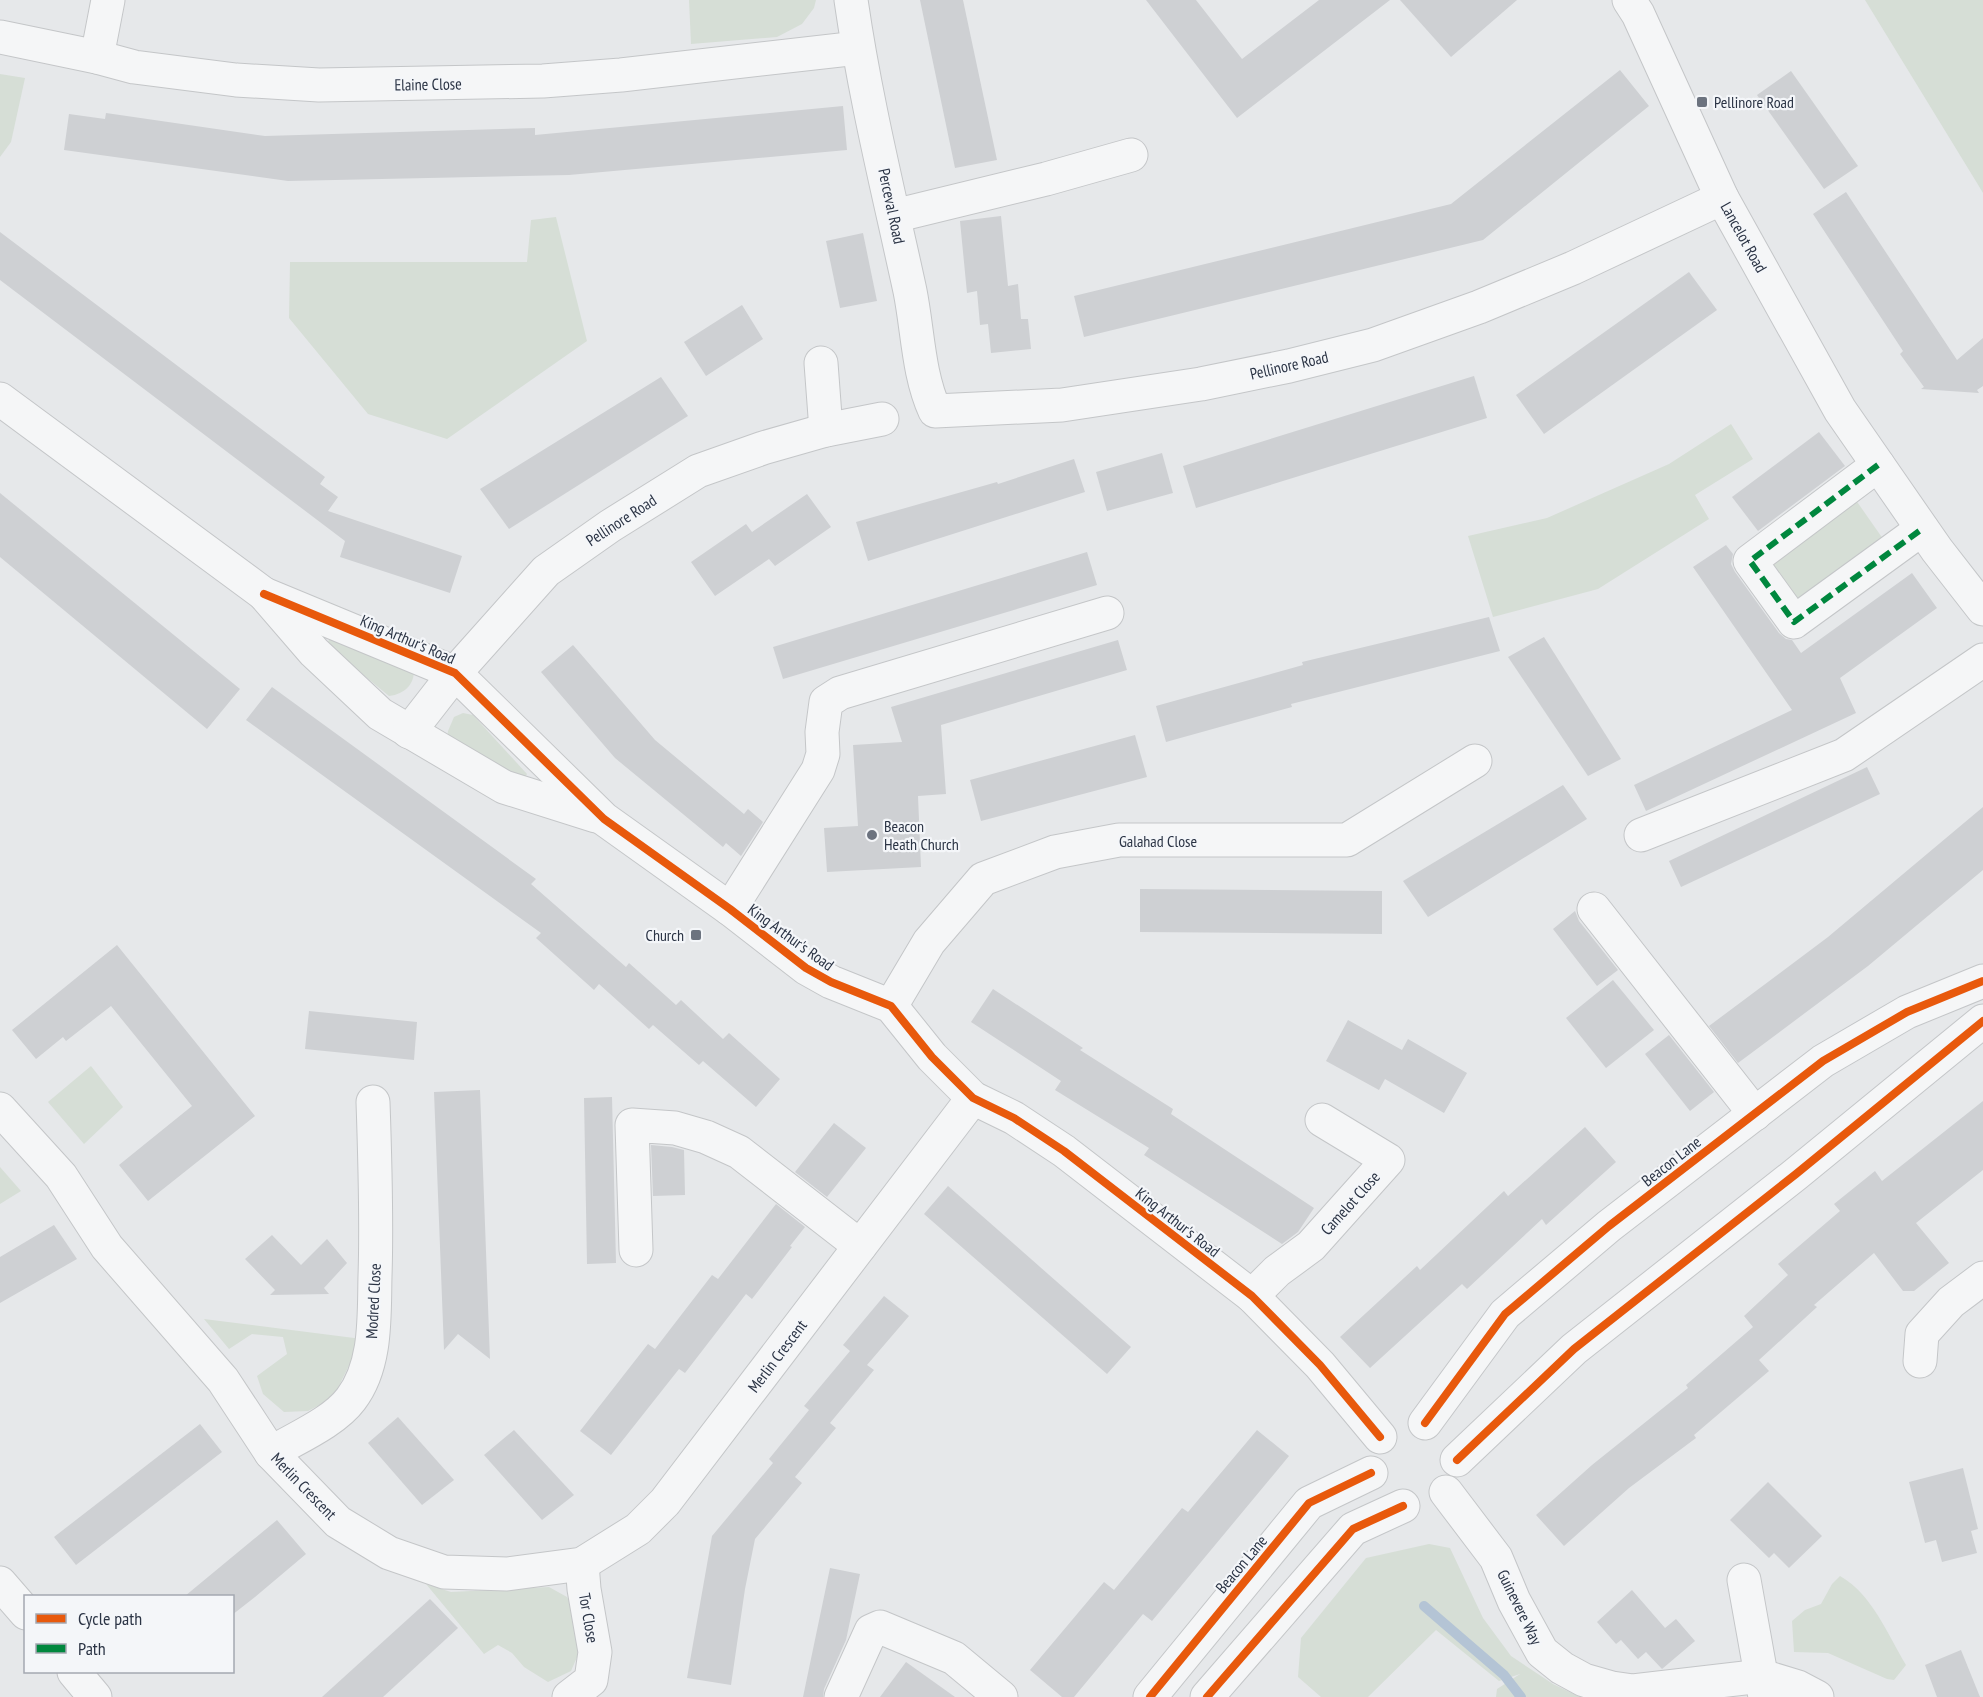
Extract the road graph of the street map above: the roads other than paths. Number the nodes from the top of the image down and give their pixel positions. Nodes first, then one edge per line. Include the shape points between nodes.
1 (108, 0) edge
2 (851, 0) edge
3 (1629, 0) edge
4 (0, 37) edge
5 (858, 48) junction
6 (97, 57) junction
7 (1131, 155) dead end
8 (1722, 198) junction
9 (894, 216) junction
10 (821, 363) dead end
11 (0, 399) edge
12 (935, 411) joint
13 (882, 418) dead end
14 (826, 430) junction
15 (1878, 465) junction
16 (1922, 529) junction
17 (264, 594) junction
18 (1983, 609) edge
19 (1107, 613) dead end
20 (1983, 660) edge
21 (456, 673) junction
22 (409, 732) junction
23 (1475, 761) dead end
24 (604, 819) junction
25 (1641, 835) dead end
26 (730, 909) junction
27 (1594, 909) dead end
28 (1983, 981) edge
29 (891, 1006) junction
30 (1983, 1021) edge
31 (973, 1098) junction
32 (373, 1102) dead end
33 (0, 1109) edge
34 (1755, 1114) junction
35 (1322, 1120) dead end
36 (860, 1246) junction
37 (636, 1250) dead end
38 (1983, 1278) edge
39 (1252, 1296) junction
40 (1920, 1361) dead end
41 (1425, 1423) junction
42 (1380, 1437) junction
43 (271, 1453) junction
44 (1457, 1460) junction
45 (1371, 1473) junction
46 (1446, 1492) junction
47 (1403, 1506) junction
48 (582, 1564) junction
49 (1743, 1580) dead end
50 (0, 1582) edge
51 (24, 1611) edge
52 (1173, 1667) junction
53 (76, 1673) edge
54 (1763, 1687) edge
55 (95, 1697) edge
56 (569, 1697) edge
57 (841, 1697) edge
58 (1001, 1697) edge
59 (1150, 1697) edge
60 (1205, 1697) edge
61 (1817, 1697) edge

1 - 6 street
2 - 5 street, Perceval Road
3 - 8 street, Lancelot Road
4 - 6 street, Elaine Close
5 - 6 street, Elaine Close via 543,81 319,86 134,67
5 - 9 street, Perceval Road
7 - 9 street
8 - 12 street, Pellinore Road via 1572,268 1373,345 1201,384 1062,405
8 - 15 street, Lancelot Road via 1840,410
9 - 12 street, Perceval Road via 926,391
10 - 14 street
11 - 17 street, King Arthur's Road
13 - 14 street, Pellinore Road
14 - 21 street, Pellinore Road via 698,471 610,526 546,571
15 - 16 street, Lancelot Road
15 - 16 street via 1750,561 1794,622
16 - 18 street, Lancelot Road
17 - 21 street, King Arthur's Road
17 - 22 street, King Arthur's Road via 314,652 380,714
19 - 26 street via 840,693 826,702 823,754 818,770
20 - 25 street via 1844,755
21 - 22 street, Pellinore Road
21 - 24 street, King Arthur's Road
22 - 24 street, King Arthur's Road via 504,787
23 - 29 street, Galahad Close via 1347,840 1119,840 1055,852 983,879 929,942
24 - 26 street, King Arthur's Road
26 - 29 street, King Arthur's Road via 806,968
27 - 34 street
28 - 34 street, Beacon Lane via 1888,1023 1823,1061
29 - 31 street, King Arthur's Road via 938,1064
30 - 44 street via 1574,1349
31 - 36 street, Merlin Crescent
31 - 39 street, King Arthur's Road via 1064,1150
32 - 43 street, Modred Close via 377,1222 373,1330 367,1365 356,1392 334,1415
33 - 43 street, Merlin Crescent via 61,1176 107,1247 223,1380
34 - 41 street, Beacon Lane via 1609,1226 1505,1314
35 - 39 street, Camelot Close via 1388,1160 1311,1246
36 - 37 street via 739,1152 675,1128 632,1125
36 - 48 street, Merlin Crescent via 665,1502 638,1529
38 - 40 street via 1951,1302 1922,1334
39 - 42 street, King Arthur's Road via 1320,1365
41 - 42 street via 1400,1423
41 - 44 street via 1447,1436
42 - 45 street via 1370,1460
43 - 48 street, Merlin Crescent via 338,1522 389,1553 444,1572 507,1574
44 - 46 street
45 - 47 street via 1382,1494
45 - 52 street, Beacon Lane via 1309,1503
46 - 47 street via 1427,1505
46 - 54 street, Guinevere Way via 1496,1558 1542,1652 1562,1668 1584,1680 1633,1691
47 - 60 street via 1353,1528
48 - 56 street, Tor Close via 595,1652 591,1680
49 - 54 street
50 - 51 street
52 - 59 street, Beacon Lane
52 - 60 street
53 - 55 street
54 - 61 street, Guinevere Way via 1798,1687
57 - 58 street via 871,1631 880,1626 954,1658

